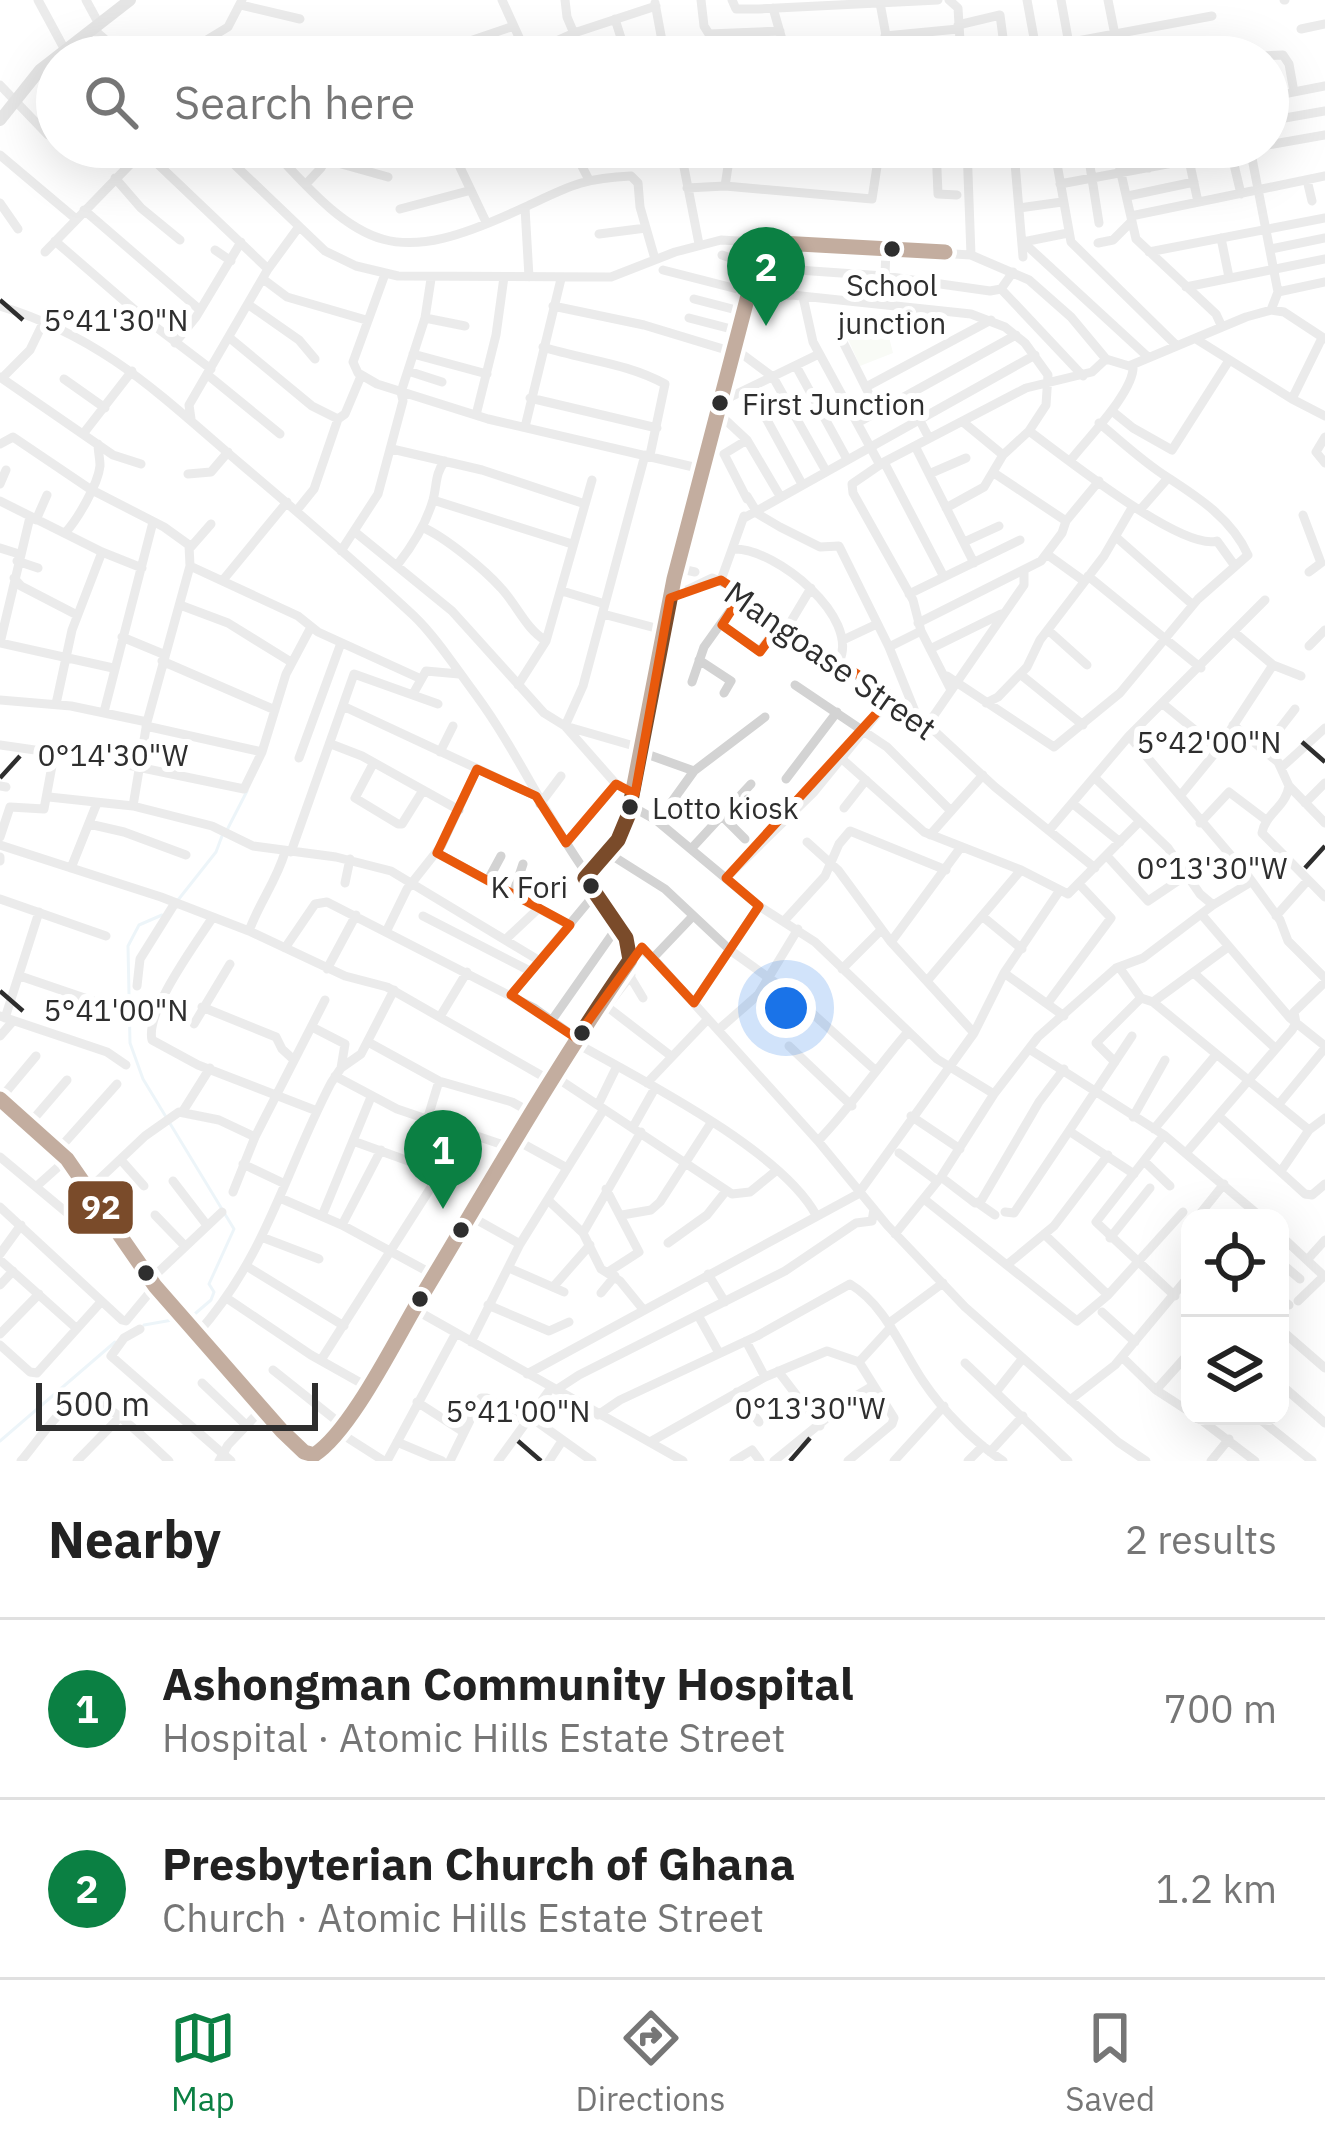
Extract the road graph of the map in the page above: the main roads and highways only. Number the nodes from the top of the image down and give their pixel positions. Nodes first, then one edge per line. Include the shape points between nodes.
1 (130, 0) edge
2 (83, 36) edge
3 (36, 75) edge
4 (0, 120) edge

1 - 2 main road
3 - 4 main road

